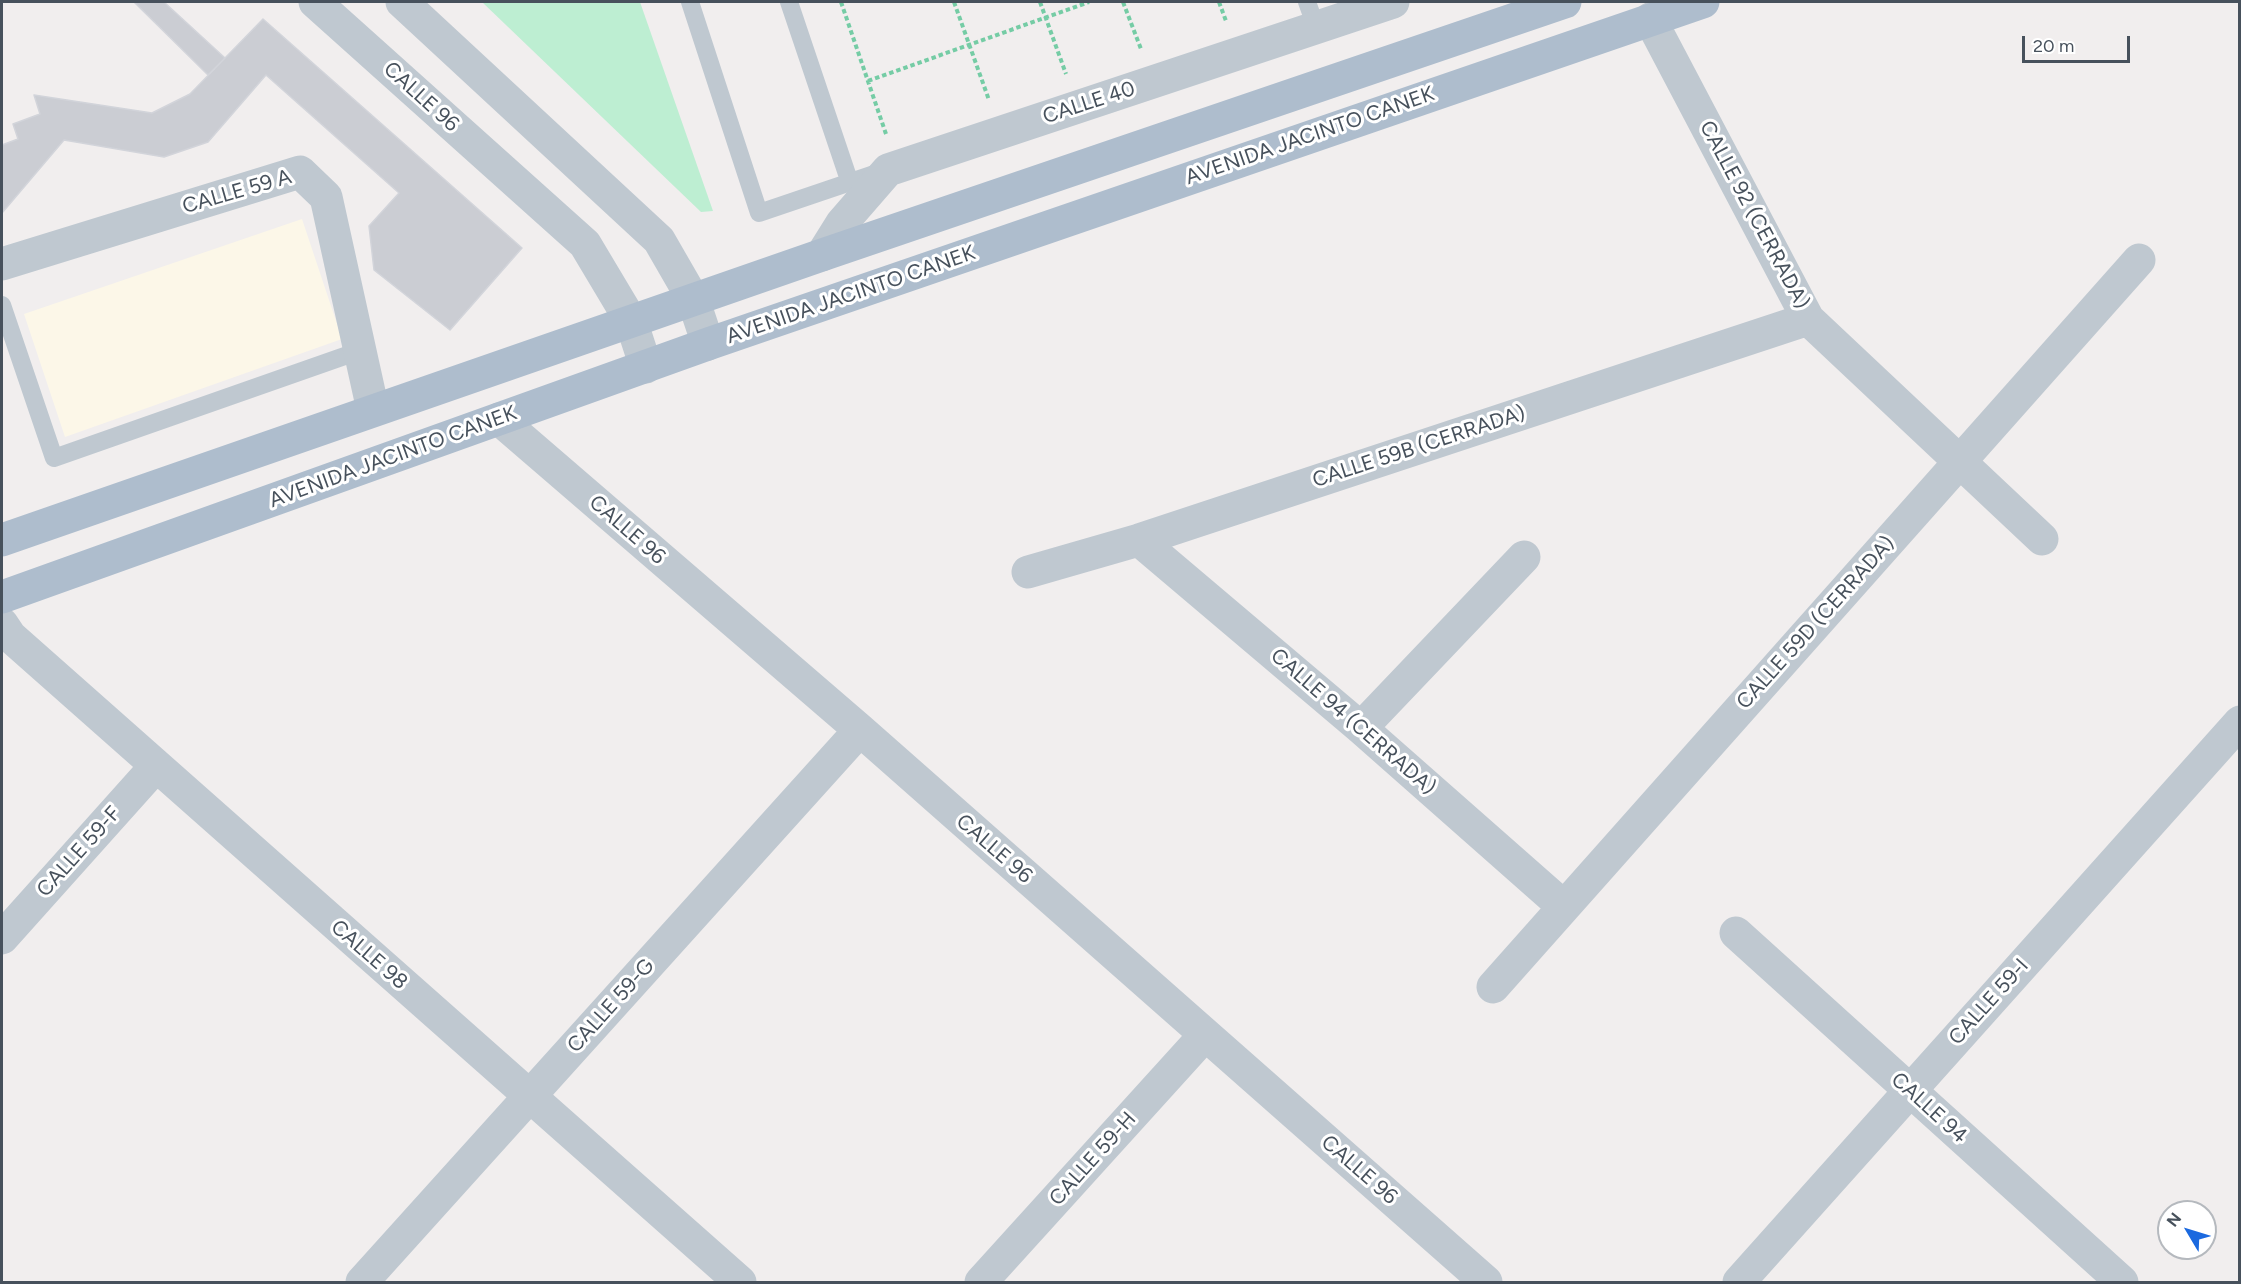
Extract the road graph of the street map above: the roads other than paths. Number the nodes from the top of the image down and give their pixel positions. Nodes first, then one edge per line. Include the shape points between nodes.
1 (315, 2) edge
2 (402, 2) edge
3 (690, 2) edge
4 (789, 2) edge
5 (1565, 2) edge
6 (1703, 2) edge
7 (1376, 4) edge
8 (1312, 14) edge
9 (1650, 19) junction
10 (888, 170) junction
11 (850, 183) junction
12 (822, 255) junction
13 (2139, 260) dead end
14 (2, 264) edge
15 (693, 299) junction
16 (2, 305) edge
17 (1808, 319) junction
18 (631, 321) junction
19 (708, 344) junction
20 (359, 351) junction
21 (646, 367) junction
22 (373, 410) junction
23 (499, 419) junction
24 (1960, 461) junction
25 (2042, 538) dead end
26 (2, 540) edge
27 (1139, 540) junction
28 (1524, 557) dead end
29 (1028, 572) dead end
30 (2, 597) edge
31 (2, 624) edge
32 (2240, 722) edge
33 (1361, 728) junction
34 (860, 730) junction
35 (156, 766) junction
36 (1564, 907) junction
37 (1736, 933) dead end
38 (2, 938) edge
39 (1492, 987) dead end
40 (1205, 1035) junction
41 (1910, 1090) junction
42 (530, 1096) junction
43 (362, 1282) edge
44 (740, 1282) edge
45 (981, 1282) edge
46 (1486, 1282) edge
47 (1739, 1282) edge
48 (2122, 1282) edge

1 - 18 street, CALLE 96 via 585,244
2 - 15 street via 659,240
3 - 11 lane via 759,213
4 - 11 lane
5 - 12 main road
6 - 9 main road, AVENIDA JACINTO CANEK
7 - 8 street, CALLE 40
8 - 10 street, CALLE 40
9 - 17 street, CALLE 92 (CERRADA)
9 - 19 main road, AVENIDA JACINTO CANEK
10 - 11 lane
10 - 12 street, CALLE 40 via 847,216
12 - 15 main road
13 - 24 street, CALLE 59D (CERRADA)
14 - 20 street, CALLE 59 A via 300,172 326,197
15 - 18 main road
15 - 19 street
16 - 20 lane via 54,458
17 - 24 street, CALLE 92 (CERRADA)
17 - 27 street, CALLE 59B (CERRADA)
18 - 21 street, CALLE 96
18 - 22 main road
19 - 21 main road, AVENIDA JACINTO CANEK
20 - 22 street, CALLE 59 A
21 - 23 main road, AVENIDA JACINTO CANEK
22 - 26 main road
23 - 30 main road, AVENIDA JACINTO CANEK
23 - 34 street, CALLE 96
24 - 25 street, CALLE 92 (CERRADA)
24 - 36 street, CALLE 59D (CERRADA)
27 - 29 street, CALLE 59B (CERRADA)
27 - 33 street, CALLE 94 (CERRADA)
28 - 33 street
31 - 35 street, CALLE 98 via 9,636
32 - 41 street, CALLE 59-I
33 - 36 street, CALLE 94 (CERRADA)
34 - 40 street, CALLE 96
34 - 42 street, CALLE 59-G
35 - 38 street, CALLE 59-F
35 - 42 street, CALLE 98
36 - 39 street, CALLE 59D (CERRADA)
37 - 41 street, CALLE 94
40 - 45 street, CALLE 59-H
40 - 46 street, CALLE 96
41 - 47 street, CALLE 59-I
41 - 48 street, CALLE 94
42 - 43 street, CALLE 59-G
42 - 44 street, CALLE 98

